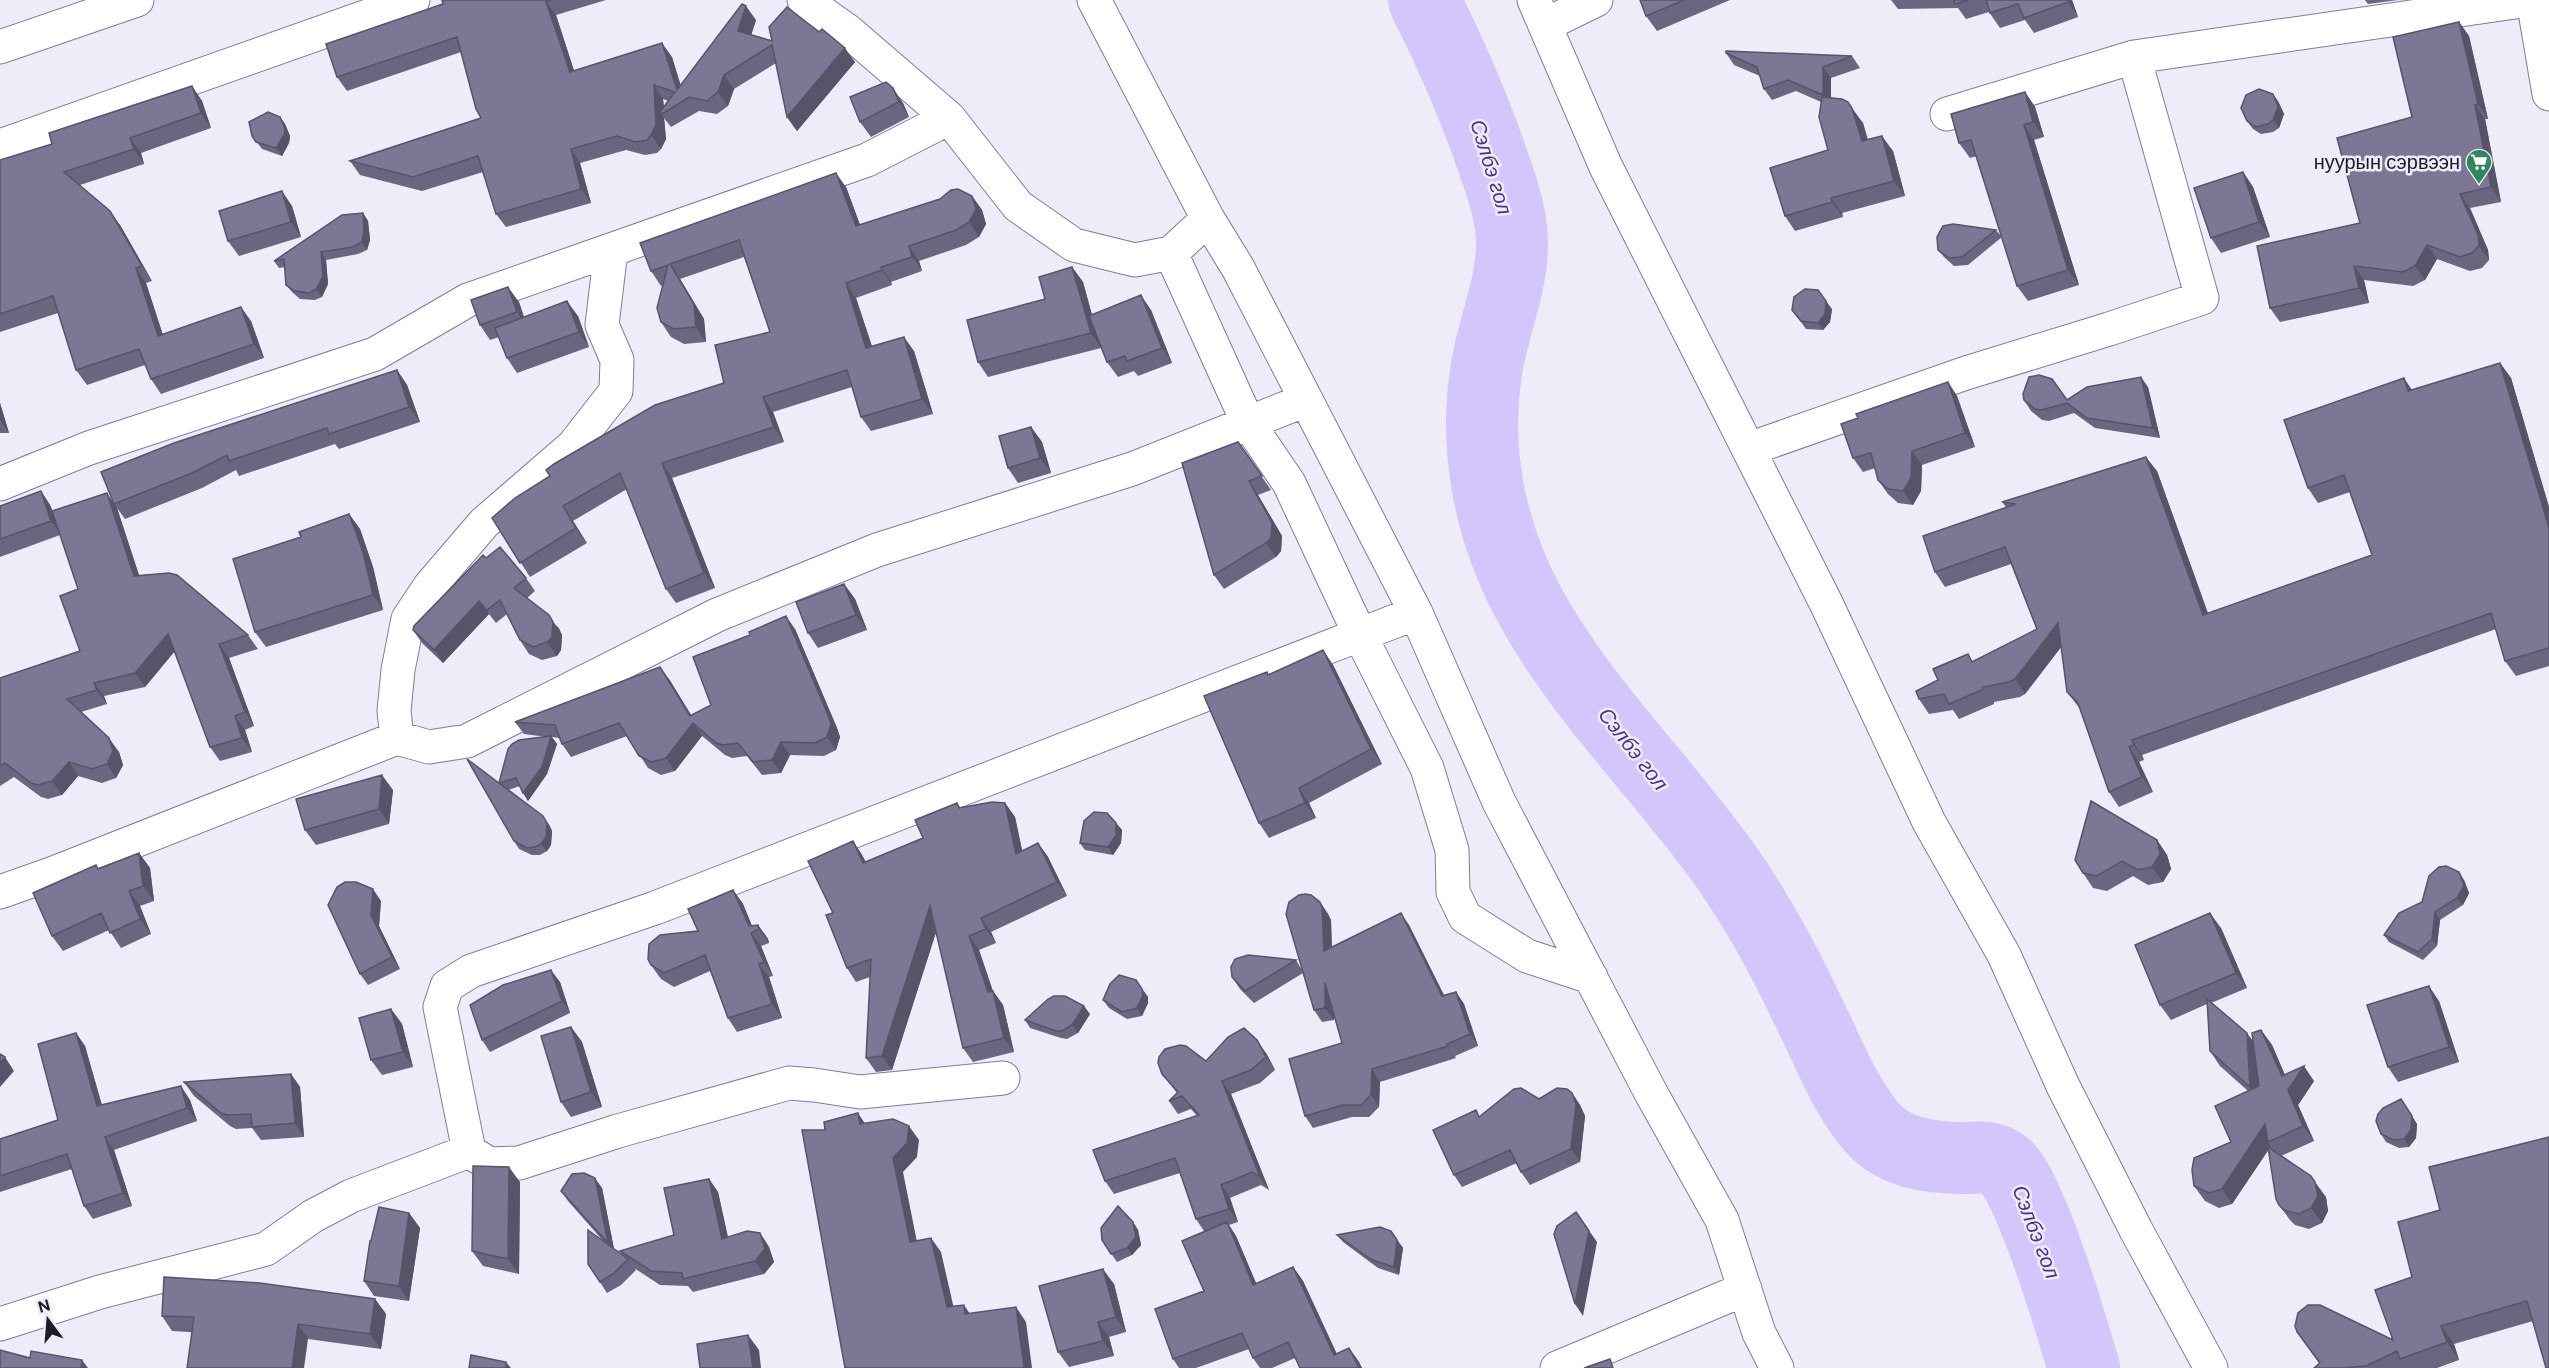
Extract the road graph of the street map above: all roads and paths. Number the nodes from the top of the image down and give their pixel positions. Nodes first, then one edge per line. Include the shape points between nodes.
1 (137, 0) edge
2 (413, 0) edge
3 (804, 0) edge
4 (1094, 0) edge
5 (1596, 0) edge
6 (2531, 0) edge
7 (1540, 13) edge
8 (0, 46) edge
9 (2134, 57) junction
10 (2549, 94) edge
11 (1947, 114) dead end
12 (949, 118) junction
13 (0, 146) edge
14 (1208, 219) junction
15 (610, 250) junction
16 (1171, 253) junction
17 (1306, 400) junction
18 (1248, 423) junction
19 (1749, 449) junction
20 (0, 484) edge
21 (1416, 613) junction
22 (1360, 635) junction
23 (397, 738) junction
24 (0, 892) edge
25 (1591, 977) junction
26 (1003, 1078) dead end
27 (469, 1151) junction
28 (1745, 1288) junction
29 (0, 1324) edge
30 (1557, 1368) edge
31 (1777, 1368) edge
32 (2211, 1368) edge

1 - 8 street
2 - 13 street
3 - 12 street
4 - 14 street
5 - 7 street
6 - 9 street
6 - 10 street
7 - 19 street via 1606,167
9 - 11 street
9 - 19 street via 2202,298 1966,373
12 - 15 street via 867,160
12 - 16 street via 1017,206 1074,245 1135,260
14 - 16 street
14 - 17 street via 1238,268
15 - 20 street via 468,300 375,354 89,448
15 - 23 street via 603,325 616,360 616,391 573,446 484,524 430,586 408,619 394,711
16 - 18 street
17 - 18 street
17 - 21 street
18 - 22 street via 1289,483
18 - 23 street via 1132,469 877,550 739,606 466,741 429,747
19 - 32 street via 1929,822 2004,955 2073,1106
21 - 22 street
21 - 25 street via 1499,802
22 - 25 street via 1427,768 1452,850 1453,892 1465,917 1527,957
22 - 27 street via 666,903 471,972 447,986 440,1007
23 - 24 street
25 - 28 street via 1722,1220
26 - 27 street via 860,1092 789,1083 519,1163 489,1164
27 - 29 street via 351,1196 313,1216 266,1249 100,1292
28 - 30 street
28 - 31 street

